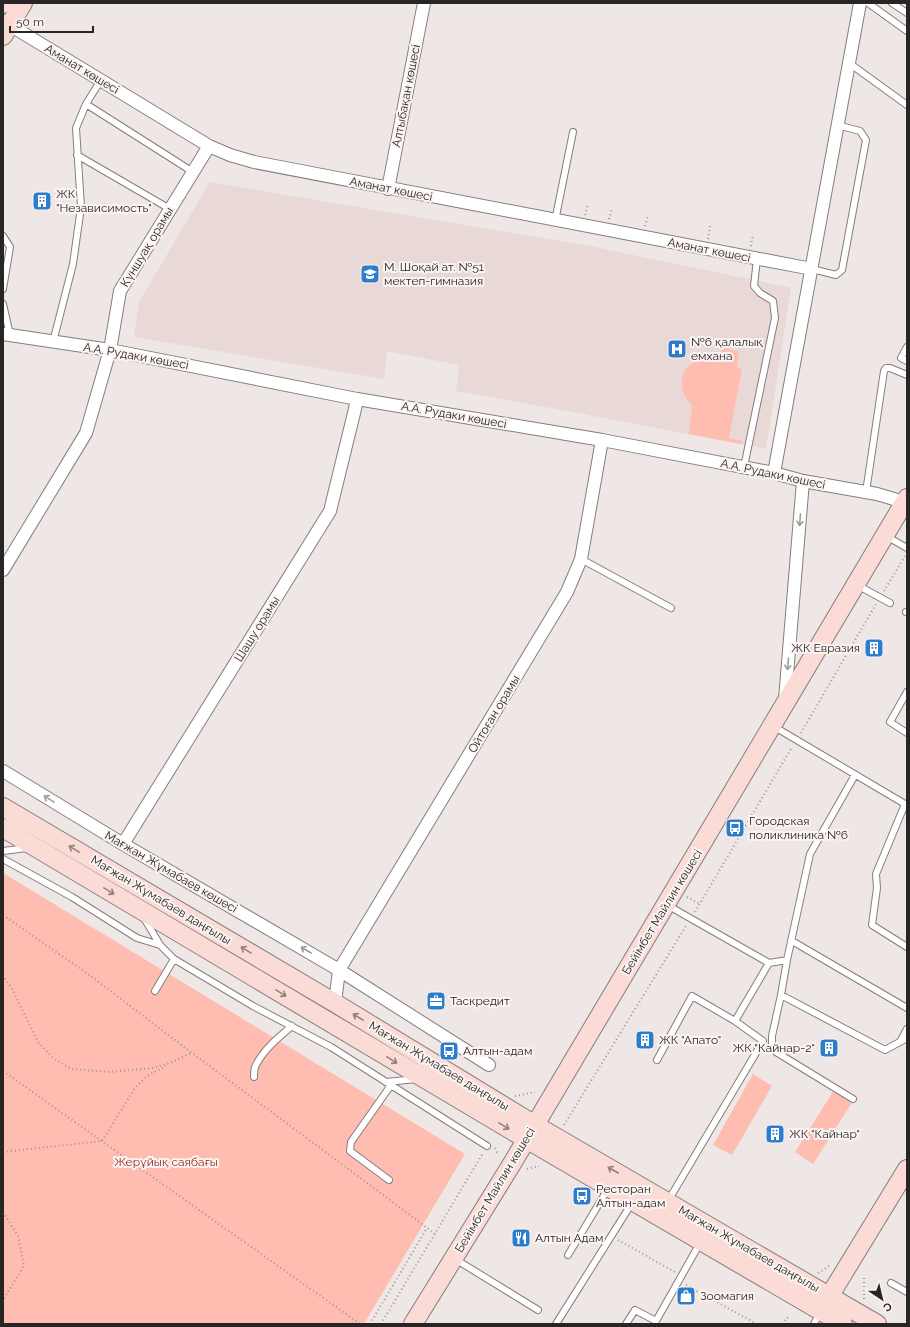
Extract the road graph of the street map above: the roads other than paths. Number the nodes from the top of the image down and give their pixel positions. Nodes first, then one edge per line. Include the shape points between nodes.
1 (23, 3) edge
2 (424, 3) edge
3 (861, 3) edge
4 (892, 3) edge
5 (907, 13) edge
6 (5, 27) edge
7 (907, 31) edge
8 (849, 63) junction
9 (101, 80) junction
10 (86, 104) junction
11 (907, 105) edge
12 (837, 125) junction
13 (573, 132) dead end
14 (209, 146) junction
15 (77, 155) junction
16 (193, 172) junction
17 (388, 189) junction
18 (170, 209) junction
19 (555, 220) junction
20 (3, 236) edge
21 (757, 259) junction
22 (812, 269) junction
23 (3, 289) edge
24 (3, 304) edge
25 (7, 335) edge
26 (52, 342) junction
27 (907, 346) edge
28 (110, 350) junction
29 (907, 361) edge
30 (907, 375) edge
31 (357, 399) junction
32 (602, 440) junction
33 (744, 467) junction
34 (774, 473) junction
35 (803, 481) junction
36 (866, 492) junction
37 (906, 500) edge
38 (884, 536) junction
39 (907, 548) edge
40 (581, 559) junction
41 (3, 570) edge
42 (856, 584) junction
43 (890, 603) dead end
44 (671, 608) dead end
45 (907, 692) edge
46 (785, 704) junction
47 (772, 726) junction
48 (907, 733) edge
49 (3, 772) edge
50 (855, 775) junction
51 (3, 807) edge
52 (3, 828) edge
53 (123, 844) junction
54 (35, 847) junction
55 (3, 851) edge
56 (3, 860) edge
57 (666, 904) junction
58 (138, 908) junction
59 (792, 941) junction
60 (160, 945) junction
61 (907, 948) edge
62 (174, 959) junction
63 (787, 960) junction
64 (769, 963) junction
65 (339, 970) junction
66 (155, 991) dead end
67 (781, 995) junction
68 (335, 1003) junction
69 (907, 1008) edge
70 (735, 1021) junction
71 (292, 1026) junction
72 (907, 1029) edge
73 (907, 1038) edge
74 (901, 1041) junction
75 (657, 1060) dead end
76 (489, 1065) dead end
77 (254, 1078) dead end
78 (424, 1079) junction
79 (389, 1084) junction
80 (853, 1099) dead end
81 (531, 1132) junction
82 (487, 1146) road end
83 (907, 1169) edge
84 (389, 1180) dead end
85 (608, 1187) junction
86 (633, 1201) junction
87 (667, 1201) junction
88 (701, 1241) junction
89 (568, 1255) dead end
90 (454, 1258) junction
91 (891, 1283) dead end
92 (907, 1292) edge
93 (538, 1310) dead end
94 (822, 1310) edge
95 (413, 1324) edge
96 (556, 1324) edge
97 (626, 1324) edge
98 (842, 1324) edge
99 (877, 1324) edge

1 - 6 main road
2 - 17 street, Алтыбақан көшесі
3 - 7 lane
3 - 8 street
4 - 5 lane
6 - 9 street, Аманат көшесі
8 - 11 lane
8 - 12 street
9 - 10 lane
9 - 14 street, Аманат көшесі
10 - 15 lane via 76,128
10 - 16 lane
12 - 22 street
12 - 22 lane via 860,132 866,140 842,270 836,276
13 - 19 lane
14 - 16 street, Күншуақ орамы
14 - 17 street, Аманат көшесі via 254,162
15 - 18 lane
15 - 26 lane via 81,207 73,264
16 - 18 street, Күншуақ орамы
17 - 19 street, Аманат көшесі
18 - 28 street, Күншуақ орамы via 120,291
19 - 21 street, Аманат көшесі
20 - 23 lane via 10,247
21 - 22 street, Аманат көшесі
21 - 33 lane via 754,286 760,294 773,301 775,318
22 - 34 street
24 - 25 lane
25 - 26 street, А.А. Рудаки көшесі
26 - 28 street, А.А. Рудаки көшесі
27 - 29 lane via 901,358
28 - 31 street, А.А. Рудаки көшесі
28 - 41 street, Күншуақ орамы via 86,433
30 - 36 lane via 890,368 884,371
31 - 32 street, А.А. Рудаки көшесі
31 - 53 street, Шашу орамы via 330,511
32 - 33 street, А.А. Рудаки көшесі
32 - 40 street, Ойтоған орамы
33 - 34 street, А.А. Рудаки көшесі
34 - 35 street, А.А. Рудаки көшесі
35 - 36 street, А.А. Рудаки көшесі
35 -> 46 street
36 - 37 street, А.А. Рудаки көшесі
37 - 38 main road, Бейімбет Майлин көшесі
38 - 39 lane
38 - 42 main road, Бейімбет Майлин көшесі
40 - 44 lane
40 - 65 street, Ойтоған орамы via 567,592
42 - 43 lane
42 - 46 main road, Бейімбет Майлин көшесі
45 - 48 lane via 890,722
46 - 47 main road, Бейімбет Майлин көшесі
47 - 50 lane
47 - 57 main road, Бейімбет Майлин көшесі
53 -> 49 street, Мағжан Жұмабаев көшесі
50 - 59 lane via 810,854
50 - 61 lane via 905,804 876,874 872,925
68 -> 51 main road, Мағжан Жұмабаев даңғылы
52 - 54 main road, Мағжан Жұмабаев даңғылы
65 -> 53 street, Мағжан Жұмабаев көшесі
54 - 55 lane
54 -> 58 main road, Мағжан Жұмабаев даңғылы
56 - 60 lane via 72,897 137,938
57 - 64 lane
57 - 81 main road, Бейімбет Майлин көшесі
58 - 60 lane
58 -> 78 main road, Мағжан Жұмабаев даңғылы
59 - 63 lane
59 - 69 lane
60 - 62 lane
62 - 66 lane
62 - 71 lane
63 - 64 lane
63 - 67 lane
64 - 70 lane
65 - 68 street
65 - 76 street, Мағжан Жұмабаев көшесі
67 - 74 lane via 885,1050
67 - 80 lane via 772,1036 776,1052
81 -> 68 main road, Мағжан Жұмабаев даңғылы
70 - 75 lane via 692,996
70 - 87 lane via 763,1041
71 - 77 lane via 261,1056 255,1066
71 - 79 lane
72 - 74 lane
73 - 74 lane
78 - 79 lane
78 -> 81 main road, Мағжан Жұмабаев даңғылы
79 - 82 lane
79 - 84 lane via 350,1146 350,1152
81 - 85 main road, Мағжан Жұмабаев даңғылы
87 -> 81 main road, Мағжан Жұмабаев даңғылы
81 - 90 main road, Бейімбет Майлин көшесі
83 - 94 main road
85 - 86 main road, Мағжан Жұмабаев даңғылы
85 - 89 lane
86 - 88 main road, Мағжан Жұмабаев даңғылы
86 - 96 lane
87 - 94 main road, Мағжан Жұмабаев даңғылы
88 - 94 main road, Мағжан Жұмабаев даңғылы
88 - 97 lane via 656,1321 635,1310
90 - 93 lane
90 - 95 main road, Бейімбет Майлин көшесі
91 - 92 lane
94 - 98 main road, Мағжан Жұмабаев даңғылы
94 - 99 main road, Мағжан Жұмабаев даңғылы

